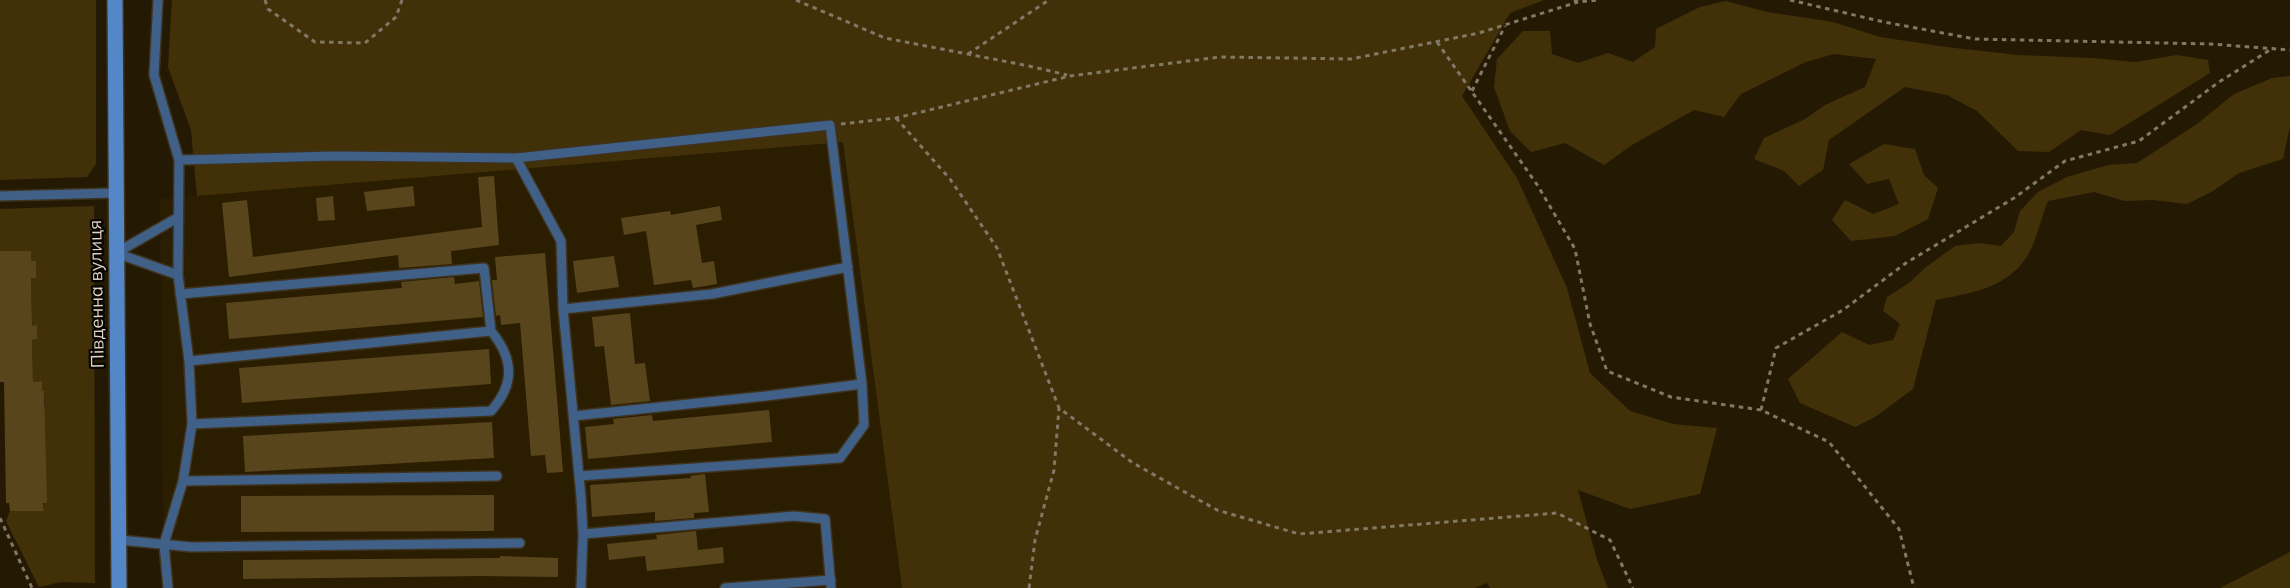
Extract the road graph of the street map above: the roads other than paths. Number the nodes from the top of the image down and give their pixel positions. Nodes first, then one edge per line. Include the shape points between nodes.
1 (115, 0) edge
2 (158, 0) edge
3 (516, 158) junction
4 (179, 160) junction
5 (116, 193) junction
6 (0, 196) edge
7 (177, 218) junction
8 (116, 253) junction
9 (848, 267) junction
10 (178, 275) junction
11 (180, 294) junction
12 (563, 309) junction
13 (491, 331) junction
14 (189, 361) junction
15 (862, 384) junction
16 (573, 416) junction
17 (192, 424) junction
18 (497, 476) dead end
19 (579, 476) junction
20 (183, 481) junction
21 (582, 534) junction
22 (120, 540) junction
23 (520, 543) dead end
24 (164, 544) junction
25 (831, 584) edge
26 (119, 588) edge
27 (168, 588) edge
28 (581, 588) edge
29 (725, 588) edge

1 - 5 street, Південна вулиця
2 - 4 lane via 154,75
3 - 4 lane via 334,156
3 - 9 lane via 830,125
3 - 12 lane via 561,240
4 - 7 lane
5 - 6 lane
5 - 8 street, Південна вулиця
7 - 8 lane
7 - 10 lane
8 - 10 lane
8 - 22 street, Південна вулиця
9 - 12 lane via 712,294
9 - 15 lane
10 - 11 lane
11 - 13 lane via 484,268
11 - 14 lane
12 - 16 lane
13 - 14 lane
13 - 17 lane via 508,359 508,381 503,398 491,411
14 - 17 lane
15 - 16 lane
15 - 19 lane via 864,425 840,458
16 - 19 lane
17 - 20 lane
18 - 20 lane
19 - 21 lane
20 - 24 lane
21 - 25 lane via 794,516 825,519
21 - 28 lane
22 - 24 lane
22 - 26 street, Південна вулиця
23 - 24 lane
24 - 27 lane
25 - 29 lane

